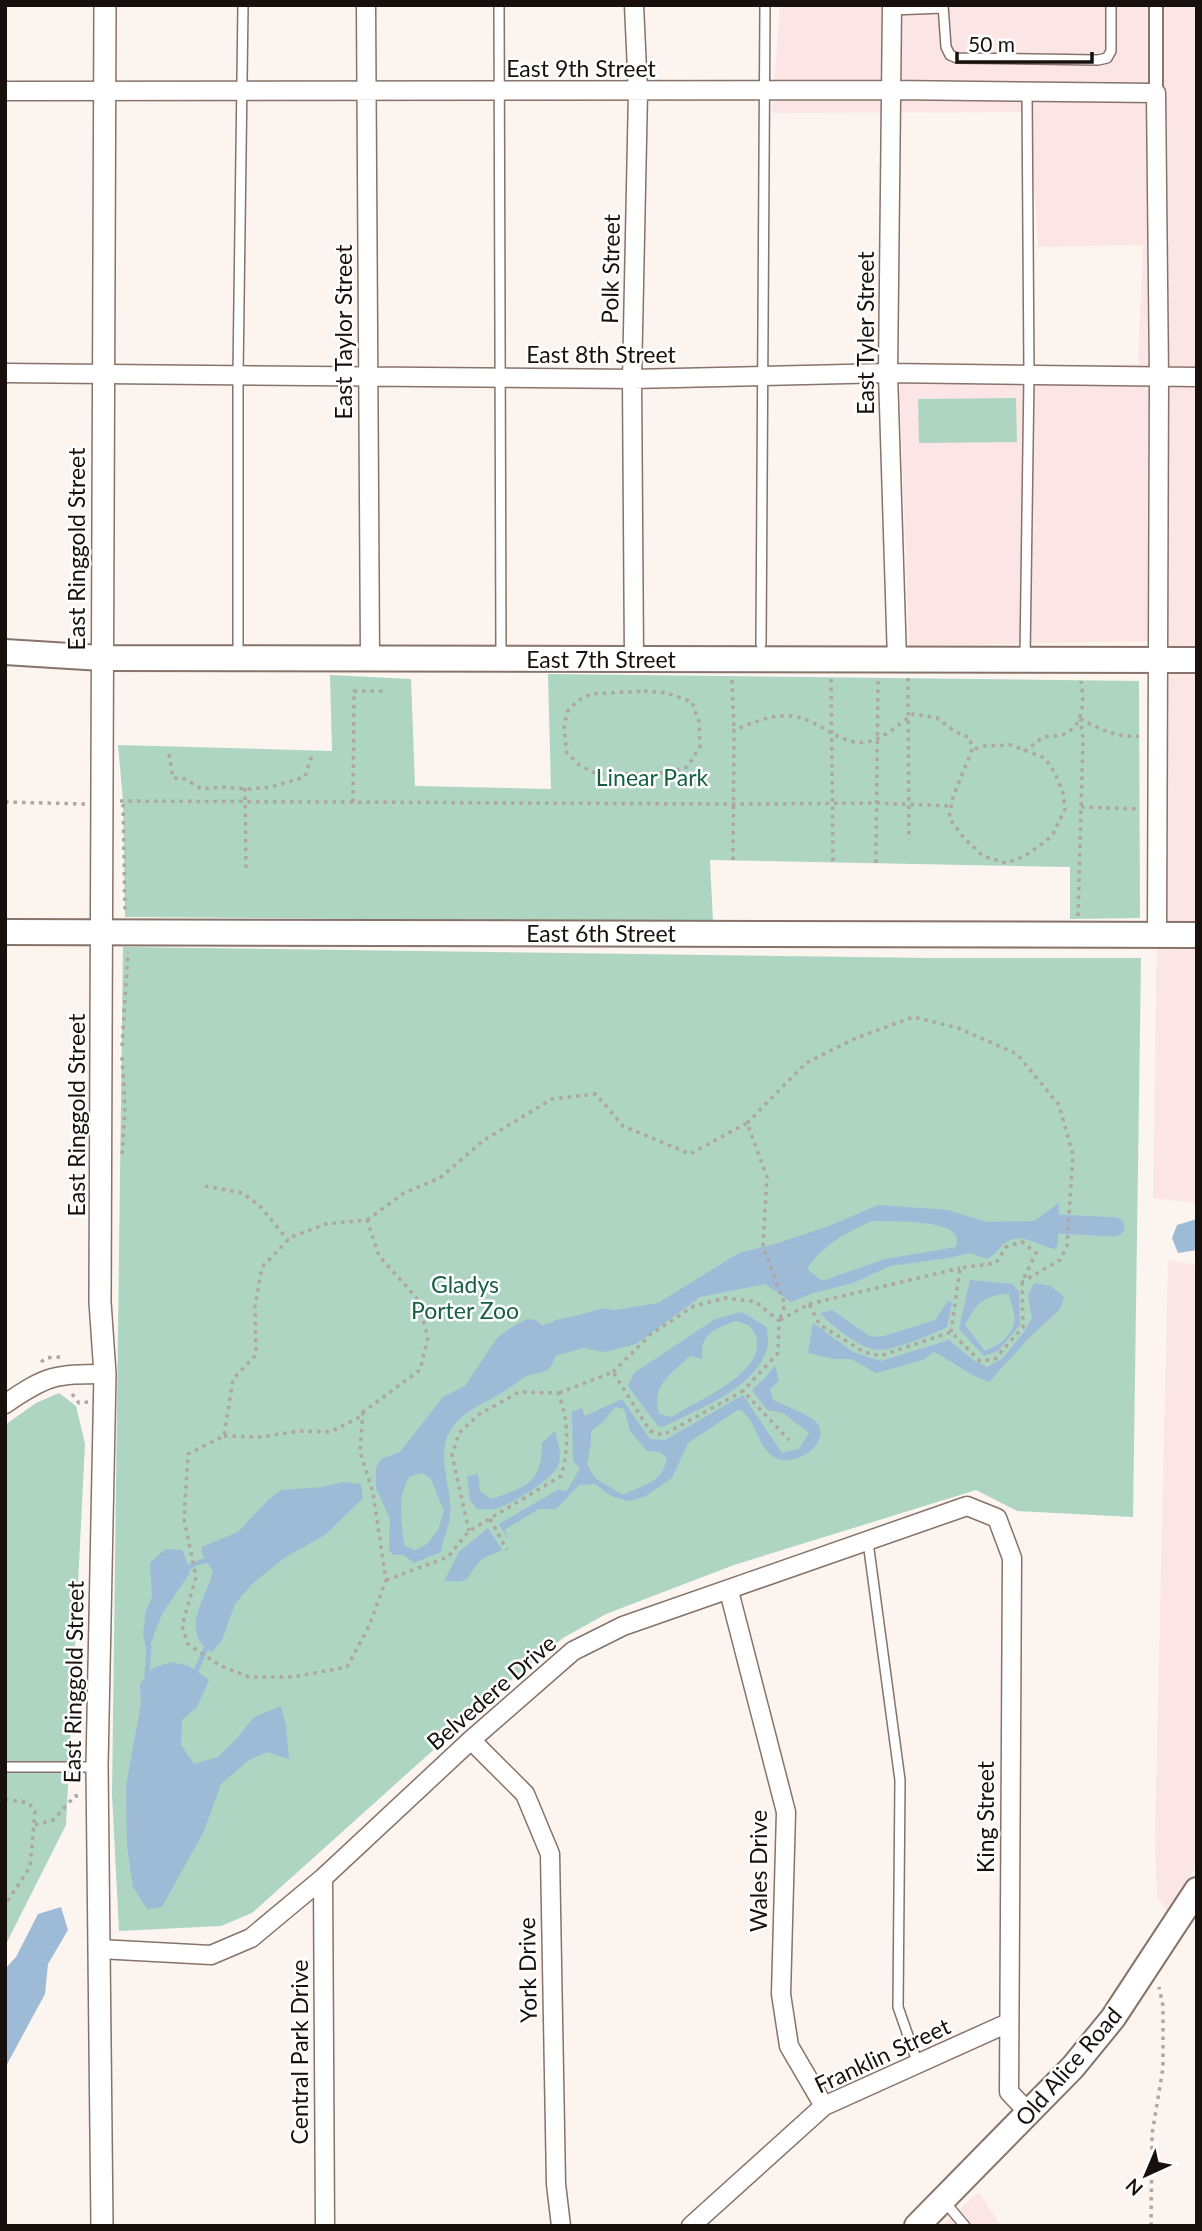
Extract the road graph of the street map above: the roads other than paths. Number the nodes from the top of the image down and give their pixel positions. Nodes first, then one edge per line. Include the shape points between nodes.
1 (105, 5) edge
2 (243, 5) edge
3 (366, 5) edge
4 (499, 5) edge
5 (634, 5) edge
6 (765, 5) edge
7 (1111, 5) edge
8 (1156, 5) edge
9 (943, 6) edge
10 (892, 7) edge
11 (106, 90) junction
12 (892, 90) junction
13 (5, 91) edge
14 (241, 91) junction
15 (765, 91) junction
16 (367, 92) junction
17 (498, 92) junction
18 (638, 92) junction
19 (1027, 92) junction
20 (1156, 93) junction
21 (5, 373) edge
22 (104, 373) junction
23 (888, 373) junction
24 (238, 375) junction
25 (1029, 375) junction
26 (761, 376) junction
27 (1159, 377) junction
28 (1197, 377) edge
29 (367, 378) junction
30 (501, 379) junction
31 (632, 379) junction
32 (761, 644) dead end
33 (5, 652) edge
34 (102, 658) junction
35 (238, 658) junction
36 (370, 658) junction
37 (501, 659) junction
38 (634, 659) junction
39 (1025, 660) junction
40 (1156, 660) junction
41 (1197, 660) edge
42 (902, 669) junction
43 (103, 930) junction
44 (5, 932) edge
45 (1157, 935) junction
46 (1197, 935) edge
47 (105, 1374) junction
48 (5, 1404) edge
49 (997, 1518) joint
50 (868, 1542) junction
51 (729, 1591) junction
52 (471, 1741) junction
53 (97, 1766) junction
54 (5, 1767) edge
55 (323, 1878) junction
56 (1197, 1890) edge
57 (99, 1949) junction
58 (1008, 2023) junction
59 (918, 2064) junction
60 (824, 2106) junction
61 (1028, 2112) junction
62 (944, 2200) junction
63 (102, 2226) edge
64 (325, 2226) edge
65 (561, 2226) edge
66 (691, 2226) edge
67 (917, 2226) edge
68 (965, 2226) edge

1 - 11 street, East Ringgold Street
2 - 14 lane
3 - 16 street, East Taylor Street
4 - 17 lane
5 - 18 street, Polk Street
6 - 15 lane
7 - 9 lane via 1111,51 1098,60 957,58 946,47
8 - 20 street
9 - 10 lane
10 - 12 street, East Tyler Street
11 - 13 street, East 9th Street
11 - 14 street, East 9th Street
11 - 22 street, East Ringgold Street
12 - 15 street, East 9th Street
12 - 19 street, East 9th Street
12 - 23 street, East Tyler Street
14 - 16 street, East 9th Street
14 - 24 lane
15 - 18 street, East 9th Street
15 - 26 lane
16 - 17 street, East 9th Street
16 - 29 street, East Taylor Street
17 - 18 street, East 9th Street
17 - 30 lane
18 - 31 street, Polk Street
19 - 20 street, East 9th Street
19 - 25 lane
20 - 27 street
21 - 22 street, East 8th Street
22 - 24 street, East 8th Street
22 - 34 street, East Ringgold Street
23 - 25 street, East 8th Street
23 - 26 street, East 8th Street
23 - 42 street, East Tyler Street
24 - 29 street, East 8th Street
24 - 35 lane
25 - 27 street, East 8th Street
25 - 39 lane
26 - 31 street, East 8th Street
26 - 32 lane
27 - 28 street, East 8th Street
27 - 40 street
29 - 30 street, East 8th Street
29 - 36 street, East Taylor Street
30 - 31 street, East 8th Street
30 - 37 lane
31 - 38 street, Polk Street
33 - 34 main road, East 7th Street
34 - 35 main road, East 7th Street
34 - 43 street, East Ringgold Street
35 - 36 main road, East 7th Street
36 - 37 main road, East 7th Street
37 - 38 main road, East 7th Street
38 - 42 main road, East 7th Street
39 - 40 main road, East 7th Street
39 - 42 main road, East 7th Street
40 - 41 main road, East 7th Street
40 - 45 street
43 - 44 main road, East 6th Street
43 - 45 main road, East 6th Street
43 - 47 street, East Ringgold Street via 100,1302
45 - 46 main road, East 6th Street
47 - 48 street via 47,1378
47 - 53 street, East Ringgold Street
49 - 50 street, Belvedere Drive via 967,1506
49 - 58 street, King Street via 1012,1558
50 - 51 street, Belvedere Drive
50 - 59 lane via 900,1780 898,2007
51 - 52 street, Belvedere Drive via 623,1626 573,1651
51 - 60 street, Wales Drive via 786,1812 781,1994 789,2046
52 - 55 street, Belvedere Drive
52 - 65 street, York Drive via 525,1794 550,1854 556,2184
53 - 54 lane
53 - 57 street, East Ringgold Street
55 - 57 street, Belvedere Drive via 251,1938 211,1955
55 - 64 street, Central Park Drive
56 - 61 main road, Old Alice Road via 1113,2018
57 - 63 street, East Ringgold Street
58 - 59 street, Franklin Street
58 - 61 street, King Street via 1009,2092
59 - 60 street, Franklin Street
60 - 66 street, Franklin Street
61 - 62 main road, Old Alice Road
62 - 67 main road, Old Alice Road
62 - 68 lane

